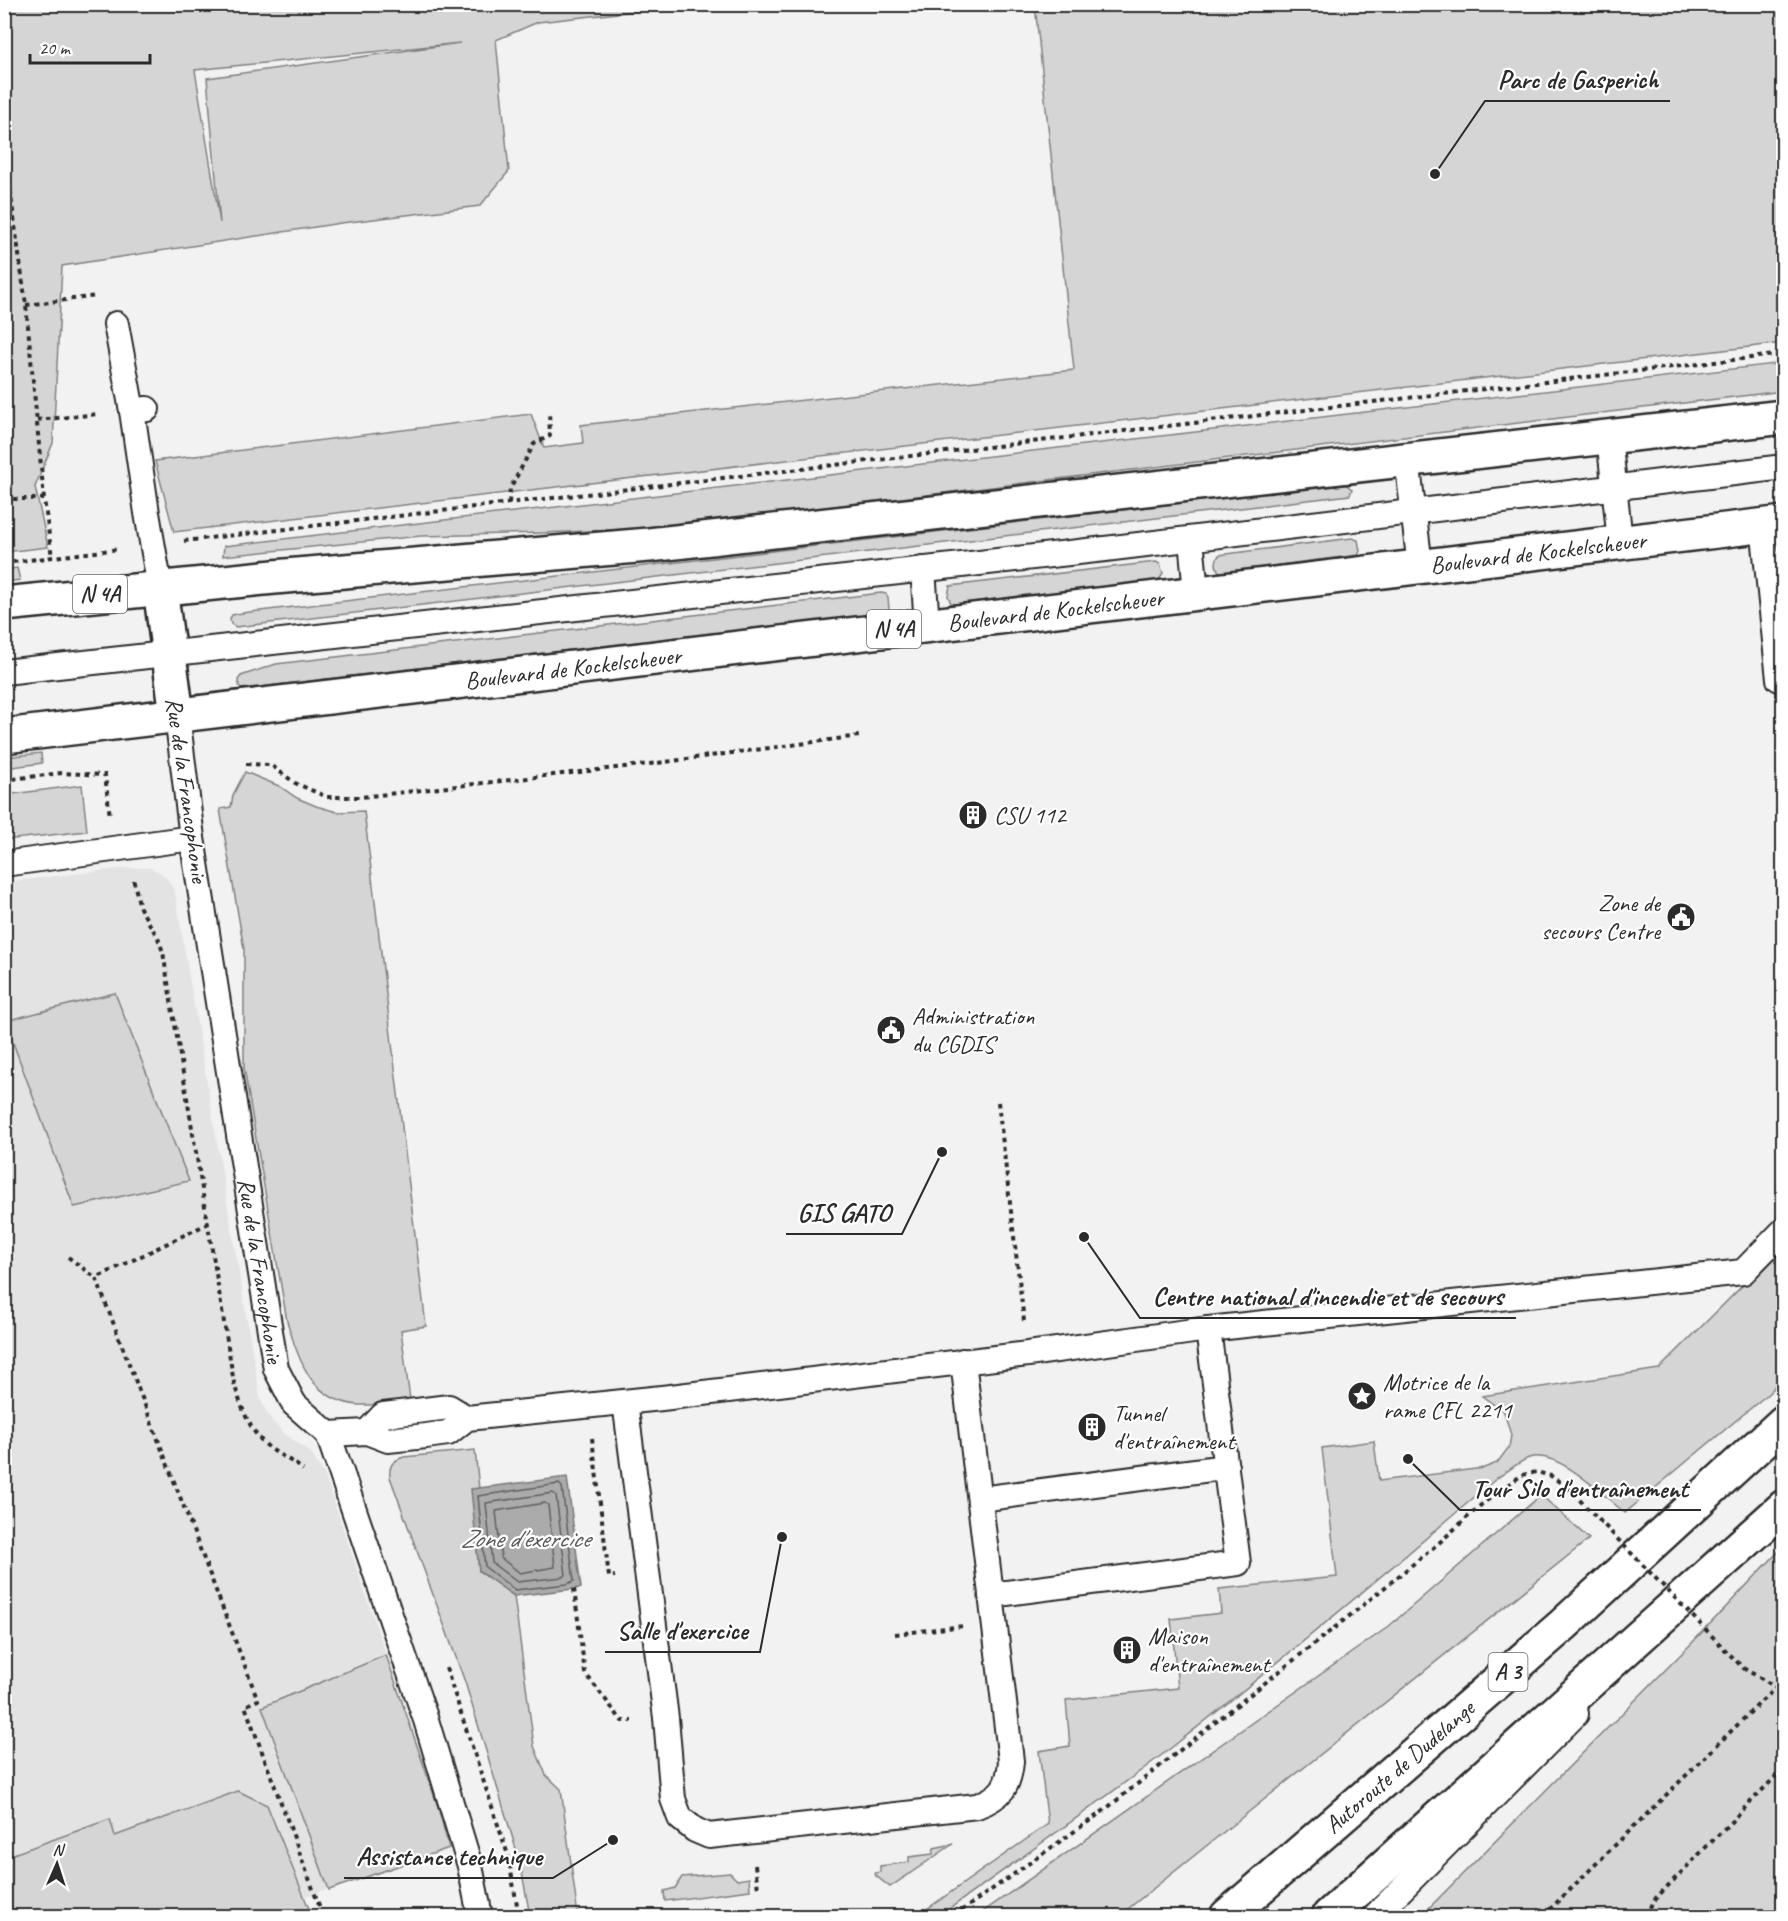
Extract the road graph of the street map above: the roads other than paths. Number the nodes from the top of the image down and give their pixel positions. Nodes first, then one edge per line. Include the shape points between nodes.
1 (117, 324) road end
2 (1784, 417) edge
3 (1609, 436) junction
4 (1407, 459) junction
5 (1784, 467) edge
6 (1613, 488) junction
7 (1413, 512) junction
8 (1773, 524) edge
9 (1191, 538) junction
10 (1620, 542) junction
11 (1420, 566) junction
12 (923, 569) junction
13 (160, 588) junction
14 (1196, 593) junction
15 (4, 604) edge
16 (927, 625) junction
17 (169, 655) junction
18 (4, 672) edge
19 (1779, 679) dead end
20 (177, 715) junction
21 (4, 736) edge
22 (192, 838) junction
23 (4, 864) edge
24 (1784, 1230) edge
25 (1208, 1329) junction
26 (963, 1360) junction
27 (625, 1402) junction
28 (1784, 1422) edge
29 (328, 1434) junction
30 (1226, 1467) junction
31 (980, 1499) junction
32 (1779, 1511) edge
33 (991, 1595) junction
34 (480, 1917) edge
35 (1227, 1917) edge
36 (1329, 1917) edge
37 (1375, 1917) edge

1 - 13 lane via 140,410
2 - 3 main road, N 4A
3 - 4 main road, N 4A
3 - 6 lane
4 - 7 lane
4 - 13 main road, N 4A via 649,545
5 - 6 lane
6 - 7 lane
6 - 10 lane
7 - 9 lane
7 - 11 lane
8 - 10 main road, Boulevard de Kockelscheuer / N 4A
8 - 19 lane
9 - 12 lane
9 - 14 lane
10 - 11 main road, Boulevard de Kockelscheuer / N 4A
11 - 14 main road, Boulevard de Kockelscheuer / N 4A
12 - 16 lane
12 - 17 lane
13 - 15 main road, N 4A
13 - 17 main road, Rue de la Francophonie
14 - 16 main road, Boulevard de Kockelscheuer / N 4A
16 - 20 main road, Boulevard de Kockelscheuer / N 4A
17 - 18 lane
17 - 20 main road, Rue de la Francophonie
20 - 21 main road, Boulevard de Kockelscheuer / N 4A
20 - 22 lane, Rue de la Francophonie
22 - 23 lane
22 - 29 lane, Rue de la Francophonie via 276,1370 294,1404
24 - 25 lane via 1743,1272
25 - 26 lane
25 - 30 lane
26 - 27 lane
26 - 31 lane
27 - 29 lane via 467,1418 448,1407 383,1415 367,1432
27 - 33 lane via 673,1798 680,1818 695,1830 709,1836 977,1806 1002,1792 1010,1778 1011,1761
28 - 35 main road, Autoroute de Dudelange / A 3 via 1563,1625
29 - 34 lane, Rue de la Francophonie via 426,1720 470,1866
30 - 31 lane
30 - 33 lane via 1238,1563
31 - 33 lane
32 - 36 main road, A 3
32 - 37 lane

